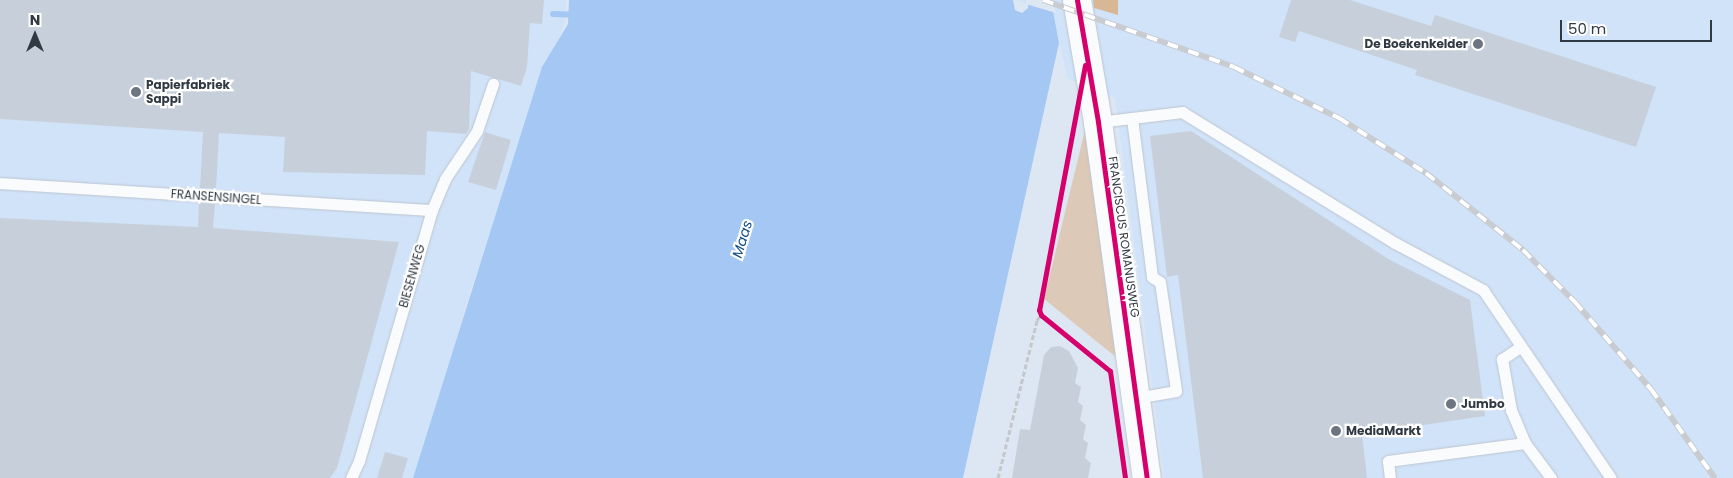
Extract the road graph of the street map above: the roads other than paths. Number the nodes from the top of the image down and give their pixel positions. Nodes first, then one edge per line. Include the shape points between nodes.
1 (1078, 0) edge
2 (492, 84) dead end
3 (1132, 118) junction
4 (1098, 122) junction
5 (0, 183) edge
6 (432, 210) junction
7 (1520, 347) junction
8 (1137, 398) junction
9 (1525, 444) junction
10 (351, 478) edge
11 (1147, 478) edge
12 (1390, 478) edge
13 (1551, 478) edge
14 (1611, 478) edge

1 - 4 street, FRANCISCUS ROMANUSWEG
2 - 6 lane, BIESENWEG via 475,136 446,179
3 - 4 lane
3 - 7 lane via 1182,112 1395,243 1483,290
3 - 8 lane via 1152,277 1160,282 1176,391
4 - 8 street, FRANCISCUS ROMANUSWEG
5 - 6 lane, FRANSENSINGEL
6 - 10 lane, BIESENWEG via 359,461
7 - 9 lane via 1502,359 1511,410
7 - 14 lane
8 - 11 street, FRANCISCUS ROMANUSWEG
9 - 12 lane via 1388,461
9 - 13 lane

